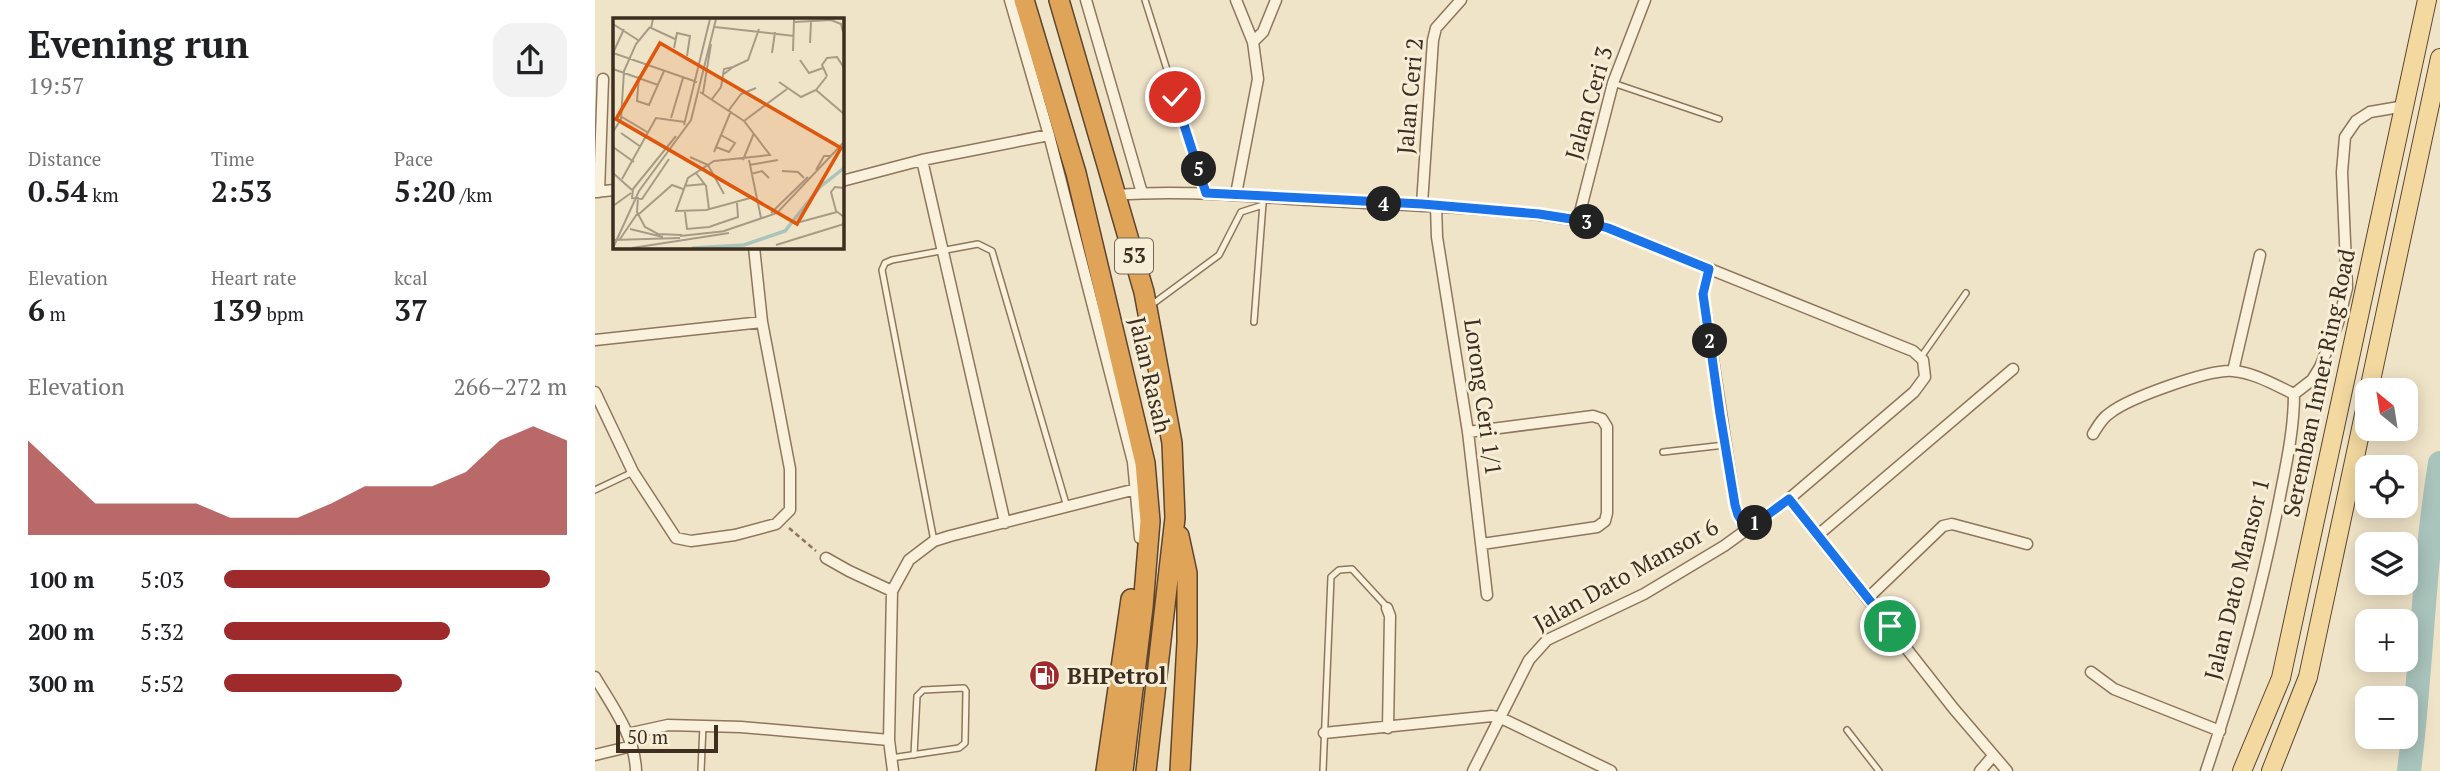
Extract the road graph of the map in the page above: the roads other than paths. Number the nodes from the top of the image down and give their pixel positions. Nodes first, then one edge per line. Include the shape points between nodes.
1 (1010, 0) edge
2 (1024, 0) edge
3 (1059, 0) edge
4 (1086, 0) edge
5 (1145, 0) edge
6 (1236, 0) edge
7 (1276, 0) edge
8 (1461, 0) edge
9 (1645, 0) edge
10 (2427, 0) edge
11 (1253, 43) junction
12 (2440, 58) edge
13 (603, 79) dead end
14 (1613, 82) junction
15 (2405, 106) junction
16 (1719, 118) dead end
17 (1049, 135) junction
18 (922, 160) junction
19 (843, 181) edge
20 (597, 192) edge
21 (1142, 193) junction
22 (1206, 193) junction
23 (1236, 194) junction
24 (1117, 195) junction
25 (1264, 201) junction
26 (1422, 204) junction
27 (1436, 206) junction
28 (1578, 220) junction
29 (754, 248) edge
30 (942, 249) junction
31 (2260, 255) dead end
32 (1709, 269) junction
33 (1966, 293) dead end
34 (1147, 308) junction
35 (762, 322) junction
36 (1254, 322) dead end
37 (595, 340) edge
38 (1921, 357) junction
39 (2013, 369) dead end
40 (2233, 371) junction
41 (2372, 378) edge
42 (595, 393) edge
43 (2294, 394) junction
44 (1468, 432) junction
45 (2093, 434) dead end
46 (2358, 441) edge
47 (1725, 446) junction
48 (1663, 452) dead end
49 (1145, 463) junction
50 (633, 472) junction
51 (1136, 489) junction
52 (595, 490) edge
53 (1789, 499) junction
54 (1067, 507) junction
55 (1175, 518) junction
56 (1005, 523) junction
57 (1747, 530) junction
58 (1818, 535) junction
59 (1140, 538) junction
60 (934, 541) junction
61 (1482, 544) junction
62 (2027, 544) dead end
63 (827, 558) road end
64 (892, 591) junction
65 (1487, 595) dead end
66 (1868, 598) junction
67 (1387, 608) joint
68 (2091, 672) dead end
69 (595, 677) edge
70 (1501, 718) junction
71 (703, 726) junction
72 (1388, 728) junction
73 (1847, 730) dead end
74 (2220, 732) junction
75 (1324, 733) junction
76 (628, 734) junction
77 (889, 740) junction
78 (632, 746) junction
79 (595, 755) edge
80 (914, 755) junction
81 (1993, 756) junction
82 (891, 758) junction
83 (636, 771) edge
84 (701, 771) edge
85 (893, 771) edge
86 (1105, 771) edge
87 (1123, 771) edge
88 (1146, 771) edge
89 (1180, 771) edge
90 (1323, 771) edge
91 (1473, 771) edge
92 (1611, 771) edge
93 (1879, 771) edge
94 (1980, 771) edge
95 (2007, 771) edge
96 (2206, 771) edge
97 (2242, 771) edge
98 (2271, 771) edge

1 - 17 street
2 - 49 highway, Jalan Rasah / 53 via 1076,173
3 - 24 highway, Jalan Rasah / 53
4 - 21 street
5 - 22 lane
6 - 11 street
7 - 11 street via 1263,32
8 - 26 street, Jalan Ceri 2 via 1436,28 1433,40
9 - 14 street, Jalan Ceri 3
10 - 15 main road, Seremban Inner Ring Road
11 - 23 street via 1258,79
12 - 41 main road
13 - 20 street
14 - 16 lane
14 - 28 street, Jalan Ceri 3
15 - 43 street via 2370,113 2356,121 2345,136 2341,172 2347,288 2320,367
15 - 97 main road, Seremban Inner Ring Road via 2280,678
17 - 18 street
17 - 51 street
18 - 19 street
18 - 30 street
21 - 22 street
21 - 24 street
22 - 23 street
23 - 25 street
24 - 34 highway, Jalan Rasah / 53
25 - 26 street
25 - 34 lane via 1241,212 1219,255
25 - 36 lane
26 - 27 street
27 - 28 street
27 - 44 street, Lorong Ceri 1/1
28 - 32 street
29 - 35 street
30 - 54 lane via 978,244 992,251
30 - 56 street
30 - 60 lane via 888,261 882,270
31 - 40 street
32 - 38 street
32 - 47 street via 1703,294
33 - 38 lane
34 - 55 highway, Jalan Rasah / 53 via 1173,443
35 - 37 street
35 - 50 street via 790,469 792,504 782,521 735,535 683,540 670,533
38 - 53 street, Jalan Dato Mansor 6 via 1926,364 1925,377 1914,392
39 - 58 street
40 - 43 street
40 - 45 street via 2195,376 2114,409
42 - 50 street
43 - 74 street, Jalan Dato Mansor 1 via 2289,451 2269,554
44 - 61 street, Lorong Ceri 1/1
44 - 61 street via 1593,416 1607,427 1605,522 1597,527
46 - 98 main road via 2308,677
47 - 48 lane
47 - 57 street via 1735,505
49 - 59 highway
49 - 87 highway, Jalan Rasah / 53 via 1150,521
50 - 52 lane
51 - 54 street
51 - 59 street
53 - 57 street, Jalan Dato Mansor 6
53 - 58 street
54 - 56 street
55 - 88 highway, Jalan Rasah / 53
55 - 89 highway via 1187,573
56 - 60 street
57 - 70 street, Jalan Dato Mansor 6 via 1644,594 1546,640 1529,660
58 - 66 street
59 - 86 highway
60 - 64 street via 909,559
61 - 65 street, Lorong Ceri 1/1
62 - 66 street via 1952,524 1943,526
63 - 64 street
64 - 77 street
66 - 81 street
67 - 72 street
67 - 75 lane via 1352,569 1339,570 1331,577
68 - 74 street via 2114,689
69 - 76 street
70 - 72 street via 1479,716
70 - 91 street, Jalan Dato Mansor 6
70 - 92 street
71 - 76 street via 668,725
71 - 77 street
71 - 84 lane
72 - 75 street
73 - 93 lane
74 - 96 street, Jalan Dato Mansor 1
75 - 90 lane
76 - 78 street
77 - 82 street
78 - 79 street
78 - 83 street
80 - 80 lane via 965,743 964,688 919,692
80 - 82 lane
81 - 94 street
81 - 95 street
82 - 85 street

